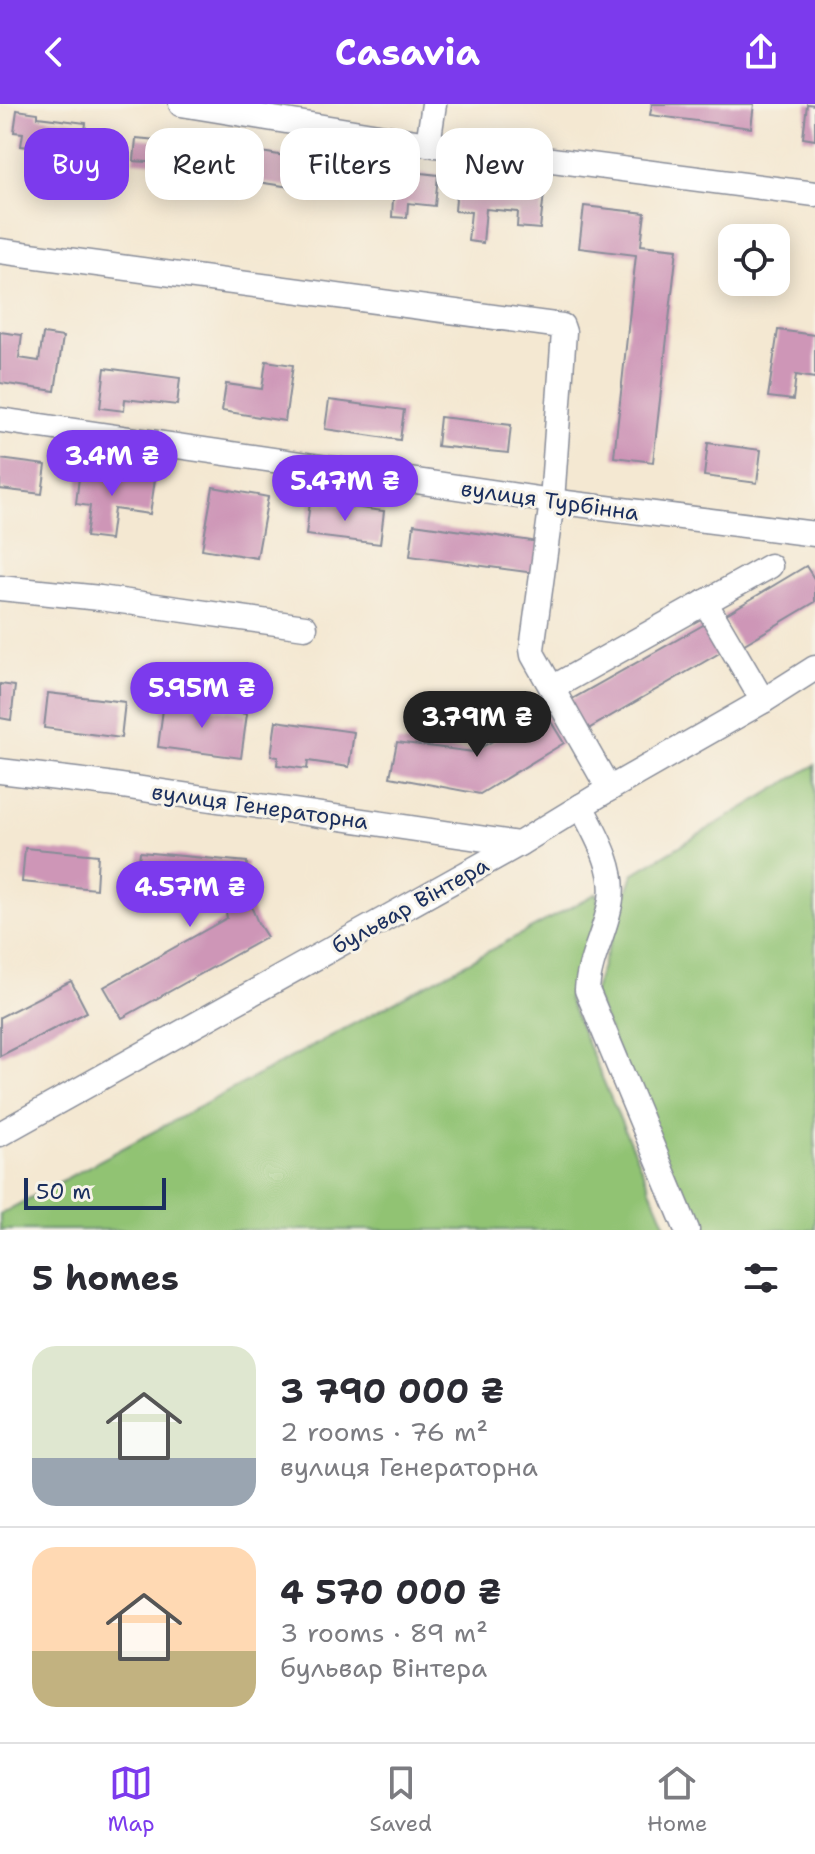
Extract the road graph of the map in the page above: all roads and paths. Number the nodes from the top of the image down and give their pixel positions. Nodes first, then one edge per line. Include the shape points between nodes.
1 (181, 104) edge
2 (434, 104) edge
3 (428, 144) junction
4 (815, 194) edge
5 (0, 251) edge
6 (0, 420) edge
7 (552, 501) junction
8 (815, 534) edge
9 (770, 566) dead end
10 (0, 588) edge
11 (705, 602) junction
12 (305, 627) dead end
13 (815, 668) edge
14 (552, 688) junction
15 (763, 701) junction
16 (0, 771) edge
17 (609, 789) junction
18 (581, 806) junction
19 (519, 844) junction
20 (0, 1134) edge
21 (687, 1230) edge

1 - 3 street
2 - 3 street
3 - 4 street
5 - 7 street via 562,326
6 - 7 street, вулиця Турбінна
7 - 8 street, вулиця Турбінна
7 - 14 street via 532,649
9 - 11 street
10 - 12 street
11 - 14 street
11 - 15 street
13 - 15 street, бульвар Вінтера
14 - 17 street
15 - 17 street, бульвар Вінтера
16 - 19 street, вулиця Генераторна
17 - 18 street, бульвар Вінтера
18 - 19 street, бульвар Вінтера
18 - 21 street via 611,876 611,900 587,990
19 - 20 street, бульвар Вінтера

